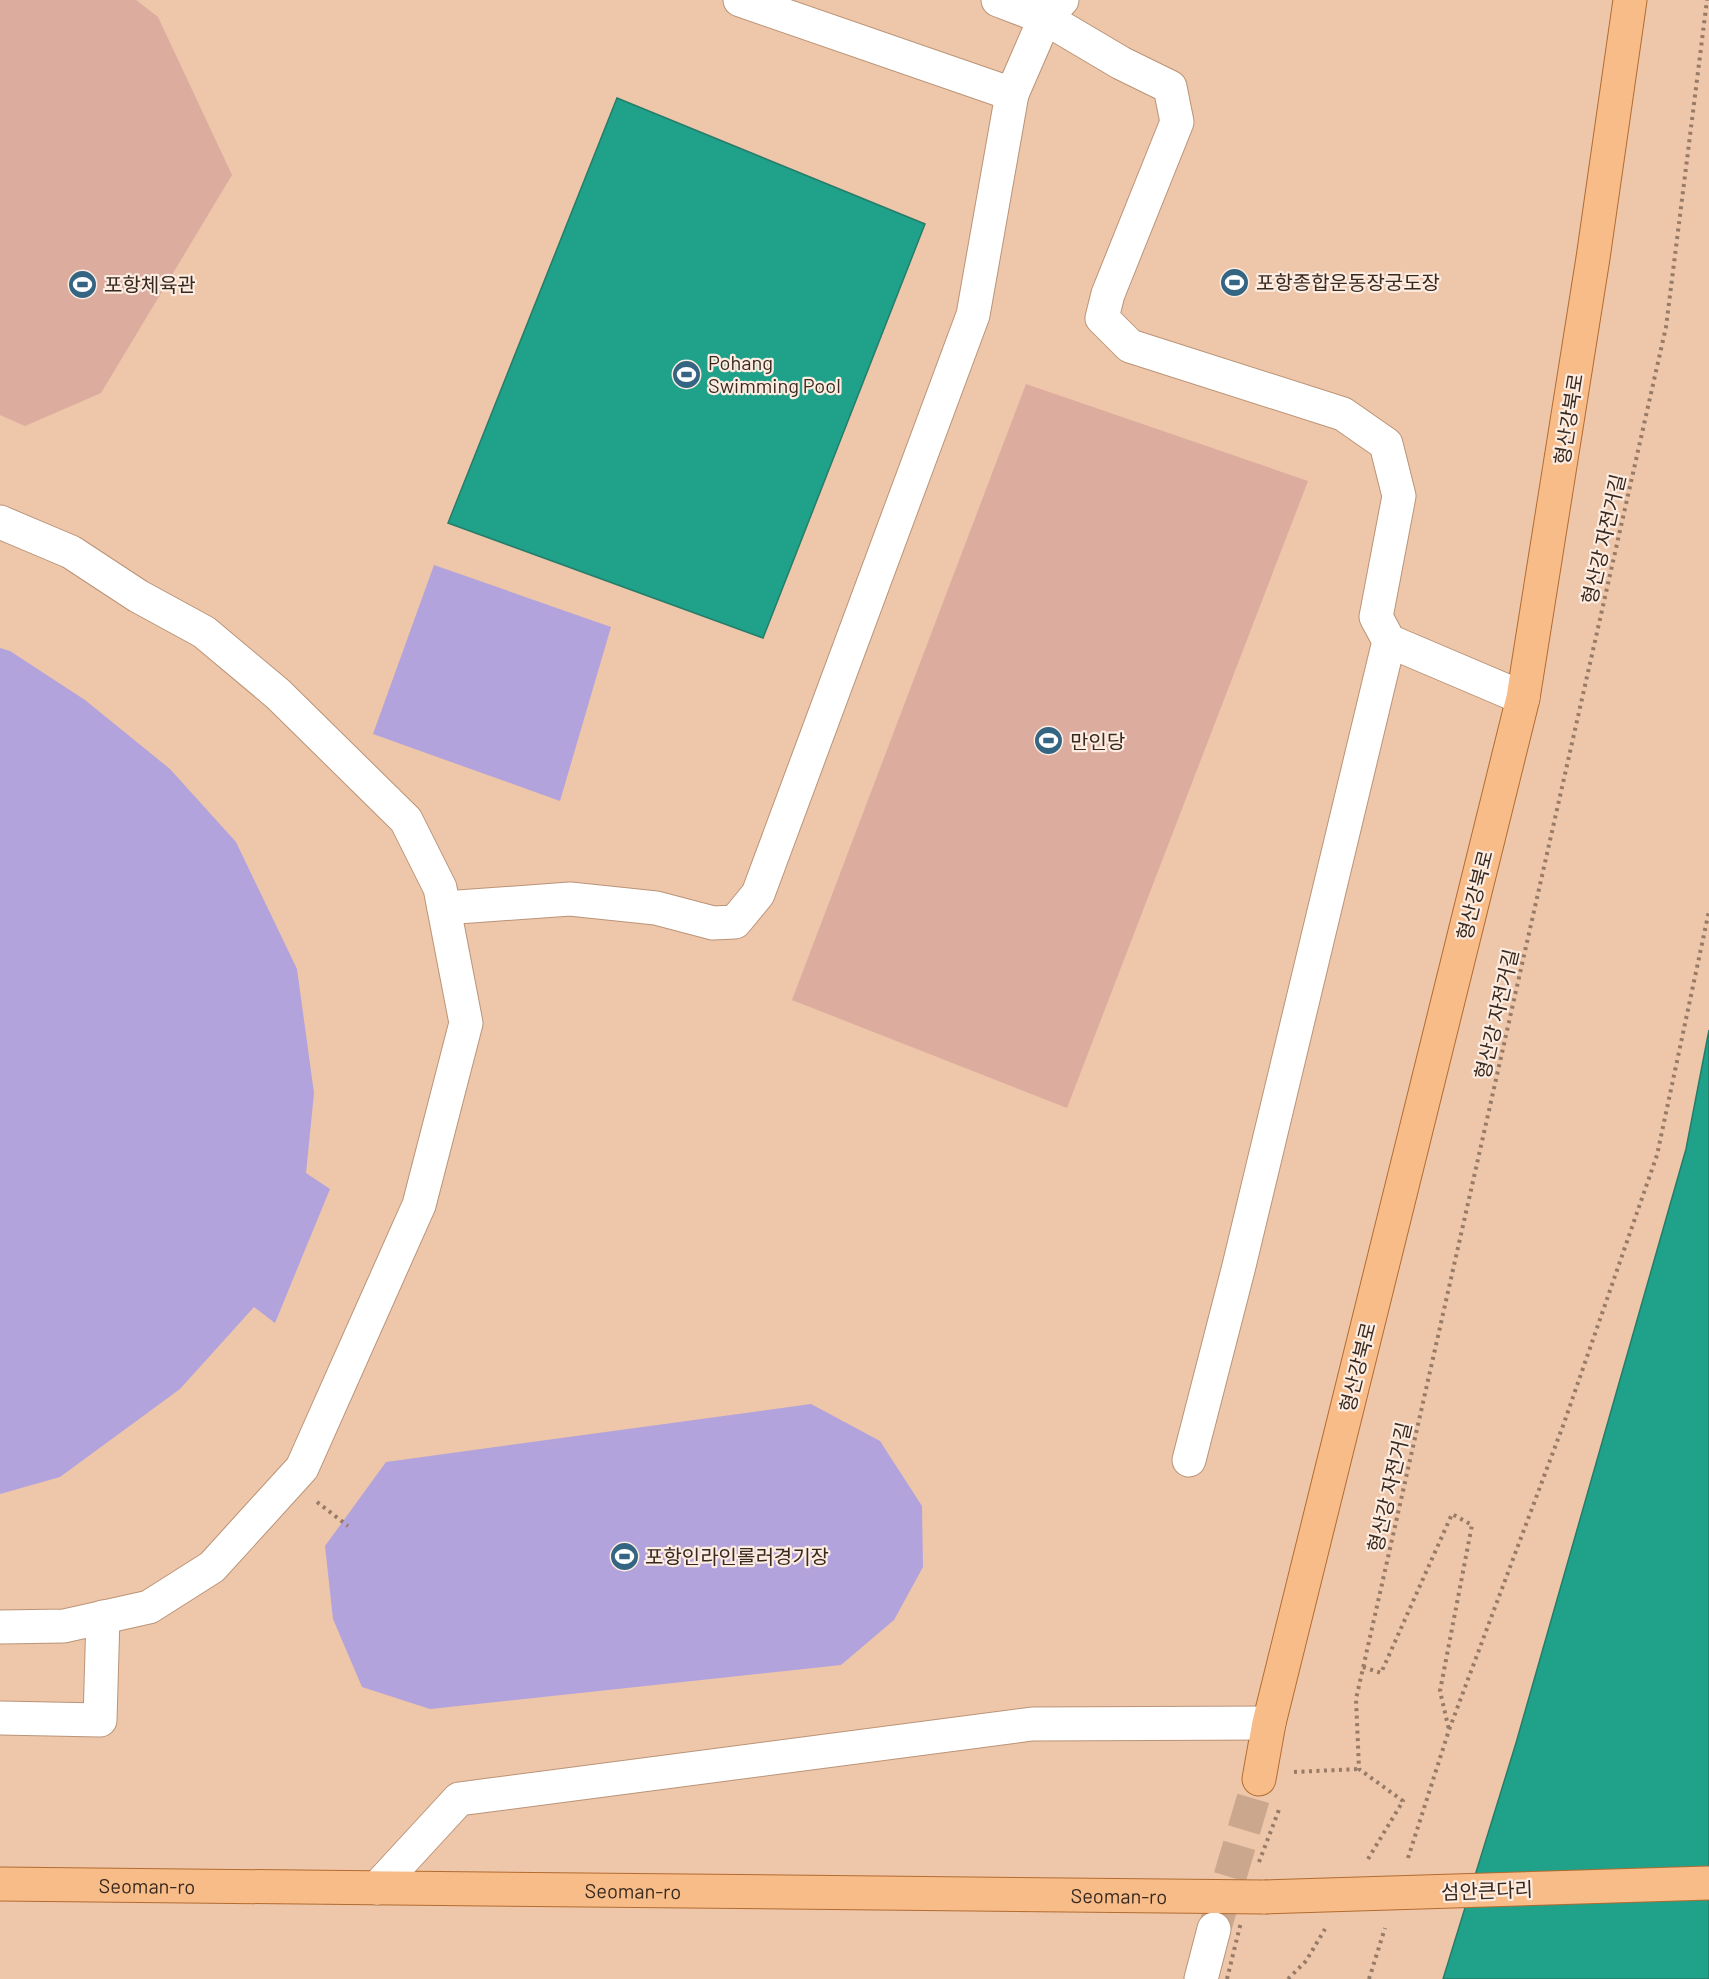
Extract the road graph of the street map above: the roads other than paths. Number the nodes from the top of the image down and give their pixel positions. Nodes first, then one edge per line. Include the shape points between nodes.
1 (740, 0) edge
2 (998, 0) edge
3 (1630, 0) edge
4 (1053, 9) edge
5 (1012, 94) junction
6 (0, 522) edge
7 (1389, 641) junction
8 (1523, 698) junction
9 (444, 908) junction
10 (1189, 1460) dead end
11 (103, 1617) junction
12 (0, 1627) edge
13 (0, 1719) edge
14 (1269, 1723) junction
15 (1259, 1779) tunnel mouth
16 (1709, 1883) edge
17 (0, 1884) edge
18 (377, 1888) junction
19 (1245, 1903) junction
20 (1201, 1979) edge

1 - 5 lane
2 - 4 lane
3 - 8 main road, 형산강북로
4 - 5 lane
4 - 7 lane via 1121,63 1170,87 1177,122 1107,294 1102,318 1130,346 1343,414 1386,444 1399,496 1376,617
5 - 9 lane via 973,315 758,894 735,922 713,923 656,908 570,899
6 - 9 lane via 71,552 138,596 204,632 278,694 406,820 440,888
7 - 8 lane
7 - 10 lane
8 - 14 main road, 형산강북로
9 - 11 lane via 466,1023 419,1205 302,1468 212,1567 149,1607
11 - 12 lane via 64,1626
11 - 13 lane via 100,1720
14 - 15 main road, 형산강북로
14 - 18 lane via 1032,1724 459,1799
16 - 19 main road, 섬안큰다리, bridge
17 - 18 main road, Seoman-ro
18 - 19 main road, Seoman-ro
19 - 20 lane

